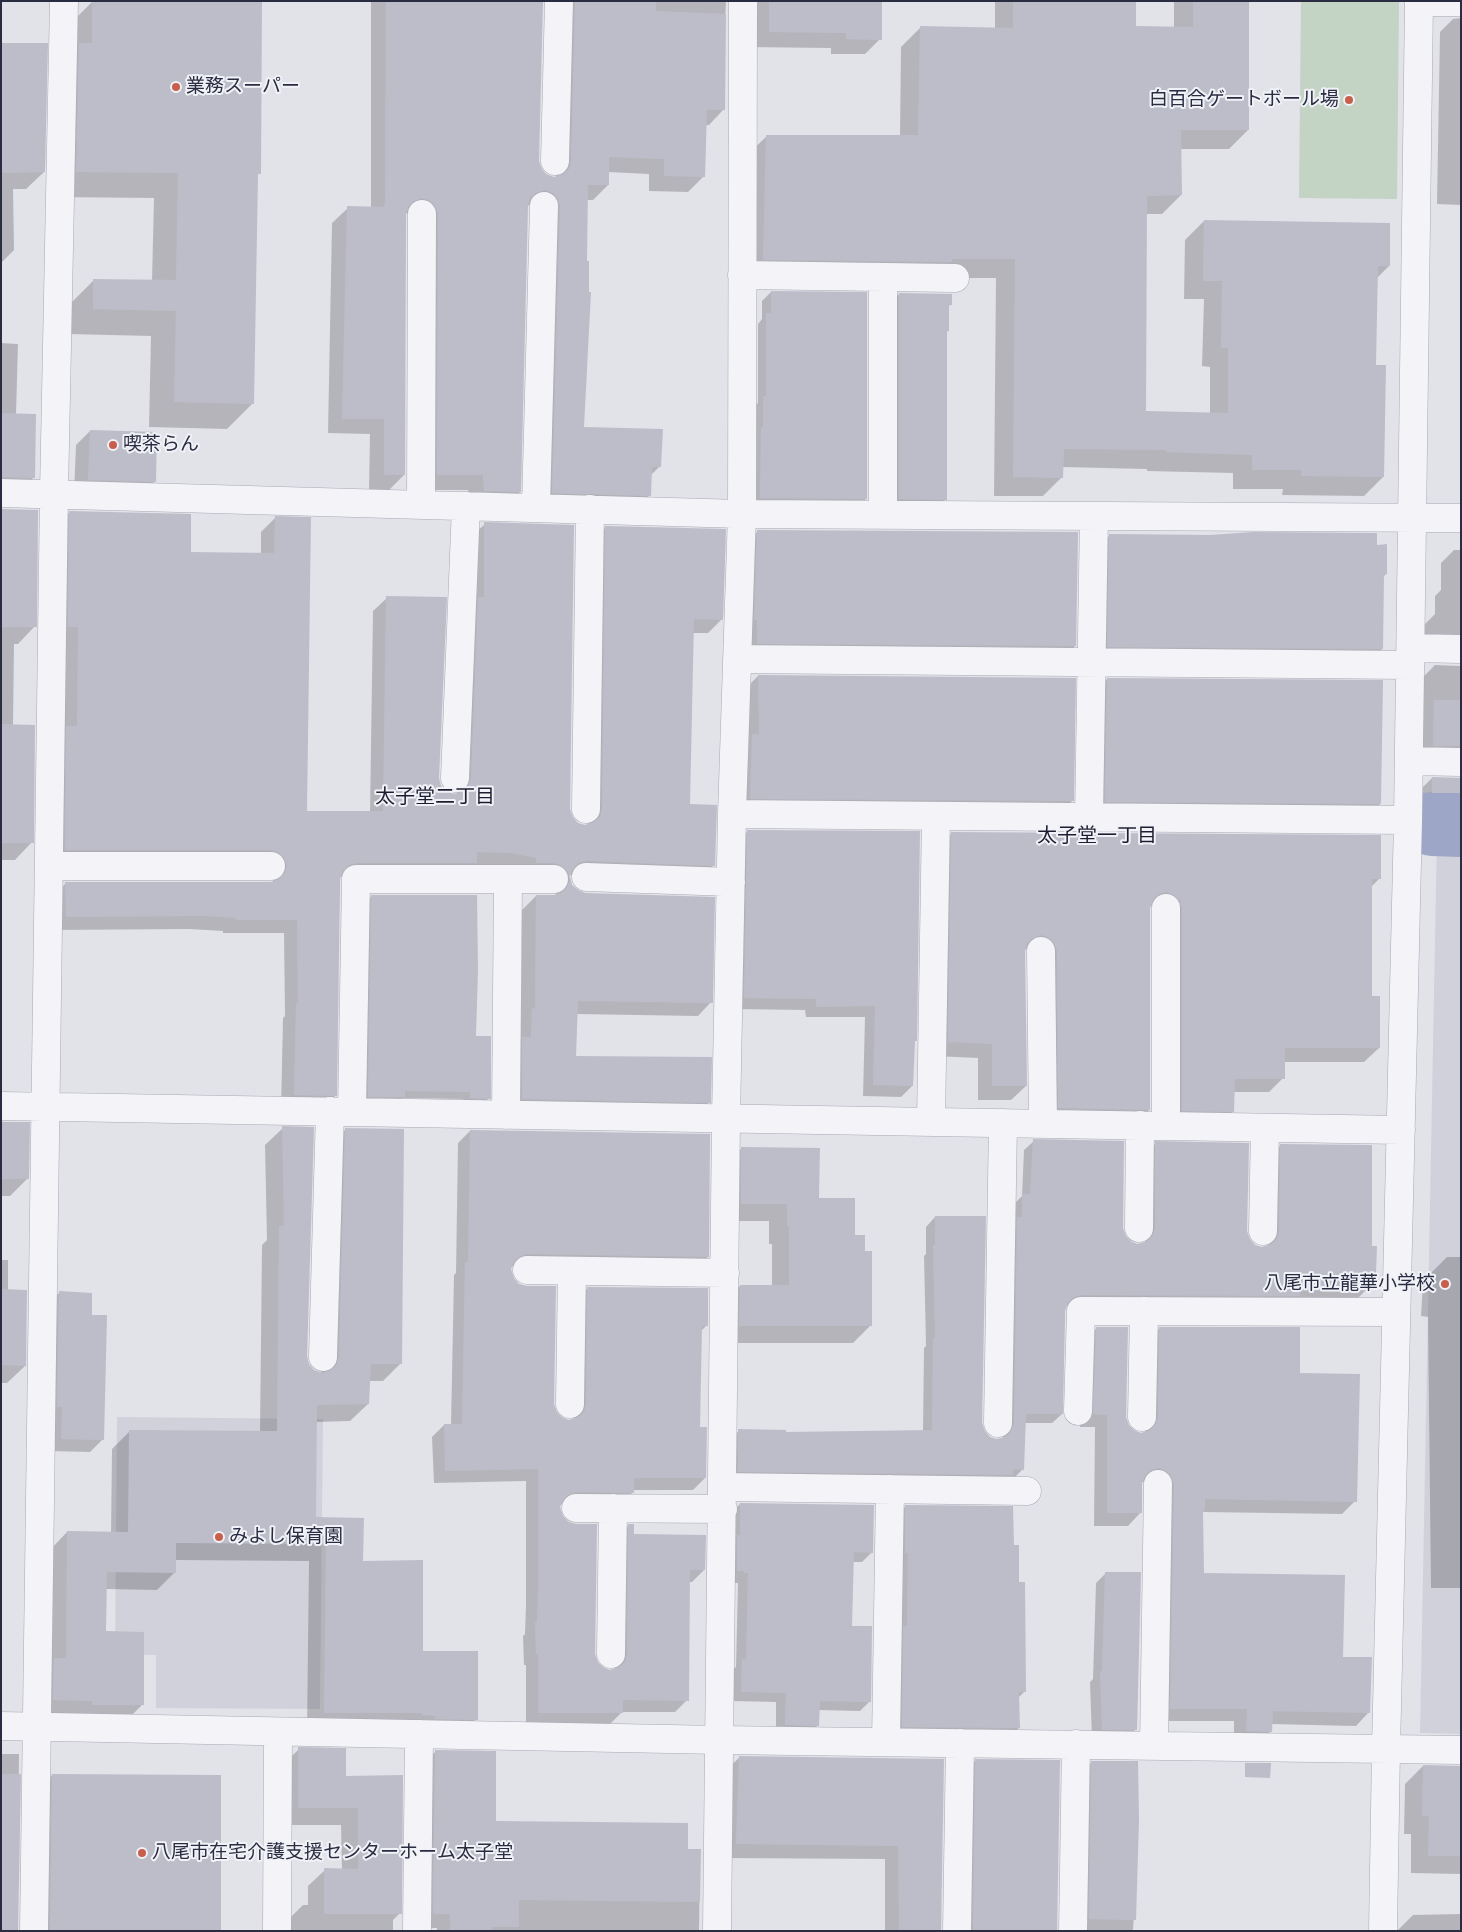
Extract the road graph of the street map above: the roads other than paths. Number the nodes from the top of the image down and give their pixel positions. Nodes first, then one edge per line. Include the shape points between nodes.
1 (64, 1) edge
2 (559, 1) edge
3 (743, 1) edge
4 (1418, 2) edge
5 (1461, 2) edge
6 (555, 161) dead end
7 (544, 206) dead end
8 (422, 214) dead end
9 (742, 275) junction
10 (883, 276) junction
11 (954, 278) dead end
12 (1, 493) edge
13 (54, 493) junction
14 (421, 504) junction
15 (466, 506) junction
16 (536, 508) junction
17 (590, 509) junction
18 (742, 514) junction
19 (882, 514) junction
20 (1094, 516) junction
21 (1413, 517) junction
22 (1461, 518) edge
23 (1461, 649) edge
24 (1410, 657) junction
25 (737, 659) junction
26 (1092, 662) junction
27 (1409, 761) junction
28 (1461, 762) edge
29 (455, 778) dead end
30 (586, 808) dead end
31 (732, 814) junction
32 (936, 816) junction
33 (1089, 817) junction
34 (1408, 820) junction
35 (49, 866) junction
36 (271, 866) dead end
37 (586, 877) dead end
38 (508, 879) junction
39 (554, 879) dead end
40 (731, 882) junction
41 (1166, 908) dead end
42 (1041, 951) dead end
43 (1, 1106) edge
44 (46, 1107) junction
45 (341, 1112) junction
46 (506, 1115) junction
47 (726, 1118) junction
48 (931, 1122) junction
49 (1003, 1123) junction
50 (1044, 1124) junction
51 (1153, 1126) junction
52 (1265, 1128) junction
53 (1401, 1130) junction
54 (1139, 1228) dead end
55 (1263, 1231) dead end
56 (527, 1270) dead end
57 (572, 1271) junction
58 (725, 1273) junction
59 (1144, 1311) junction
60 (1396, 1312) junction
61 (323, 1357) dead end
62 (570, 1404) dead end
63 (1078, 1411) dead end
64 (1142, 1417) dead end
65 (998, 1424) dead end
66 (1158, 1484) dead end
67 (890, 1489) junction
68 (1026, 1491) dead end
69 (723, 1498) junction
70 (576, 1508) dead end
71 (613, 1508) junction
72 (611, 1654) dead end
73 (1, 1726) edge
74 (37, 1726) junction
75 (278, 1732) junction
76 (419, 1734) junction
77 (720, 1740) junction
78 (886, 1742) junction
79 (960, 1743) junction
80 (1076, 1744) junction
81 (1154, 1746) junction
82 (1386, 1748) junction
83 (1461, 1750) edge
84 (34, 1931) edge
85 (277, 1931) edge
86 (417, 1931) edge
87 (717, 1931) edge
88 (956, 1931) edge
89 (1073, 1931) edge
90 (1383, 1931) edge

1 - 13 street
2 - 6 street
3 - 9 street
4 - 5 street
4 - 21 street
7 - 16 street
8 - 14 street
9 - 10 street
9 - 18 street
10 - 11 street
10 - 19 street
12 - 13 street
13 - 14 street
13 - 35 street
14 - 15 street
15 - 16 street
15 - 29 street
16 - 17 street
17 - 18 street
17 - 30 street
18 - 19 street
18 - 25 street
19 - 20 street
20 - 21 street
20 - 26 street
21 - 22 street
21 - 24 street
23 - 24 street
24 - 26 street
24 - 27 street
25 - 26 street
25 - 31 street
26 - 33 street
27 - 28 street
27 - 34 street
31 - 32 street
31 - 40 street
32 - 33 street
32 - 48 street
33 - 34 street
34 - 53 street
35 - 36 street
35 - 44 street
37 - 40 street
38 - 39 street
38 - 45 street via 356,879
38 - 46 street
40 - 47 street
41 - 51 street
42 - 50 street
43 - 44 street
44 - 45 street
44 - 74 street
45 - 46 street
45 - 61 street
46 - 47 street
47 - 48 street
47 - 58 street
48 - 49 street
49 - 50 street
49 - 65 street
50 - 51 street
51 - 52 street
51 - 54 street
52 - 53 street
52 - 55 street
53 - 60 street
56 - 57 street
57 - 58 street
57 - 62 street
58 - 69 street
59 - 60 street
59 - 63 street via 1081,1311
59 - 64 street
60 - 82 street
66 - 81 street
67 - 68 street
67 - 69 street
67 - 78 street
69 - 71 street
69 - 77 street
70 - 71 street
71 - 72 street
73 - 74 street
74 - 75 street
74 - 84 street
75 - 76 street
75 - 85 street
76 - 77 street
76 - 86 street
77 - 78 street
77 - 87 street
78 - 79 street
79 - 80 street
79 - 88 street
80 - 81 street
80 - 89 street
81 - 82 street
82 - 83 street
82 - 90 street

